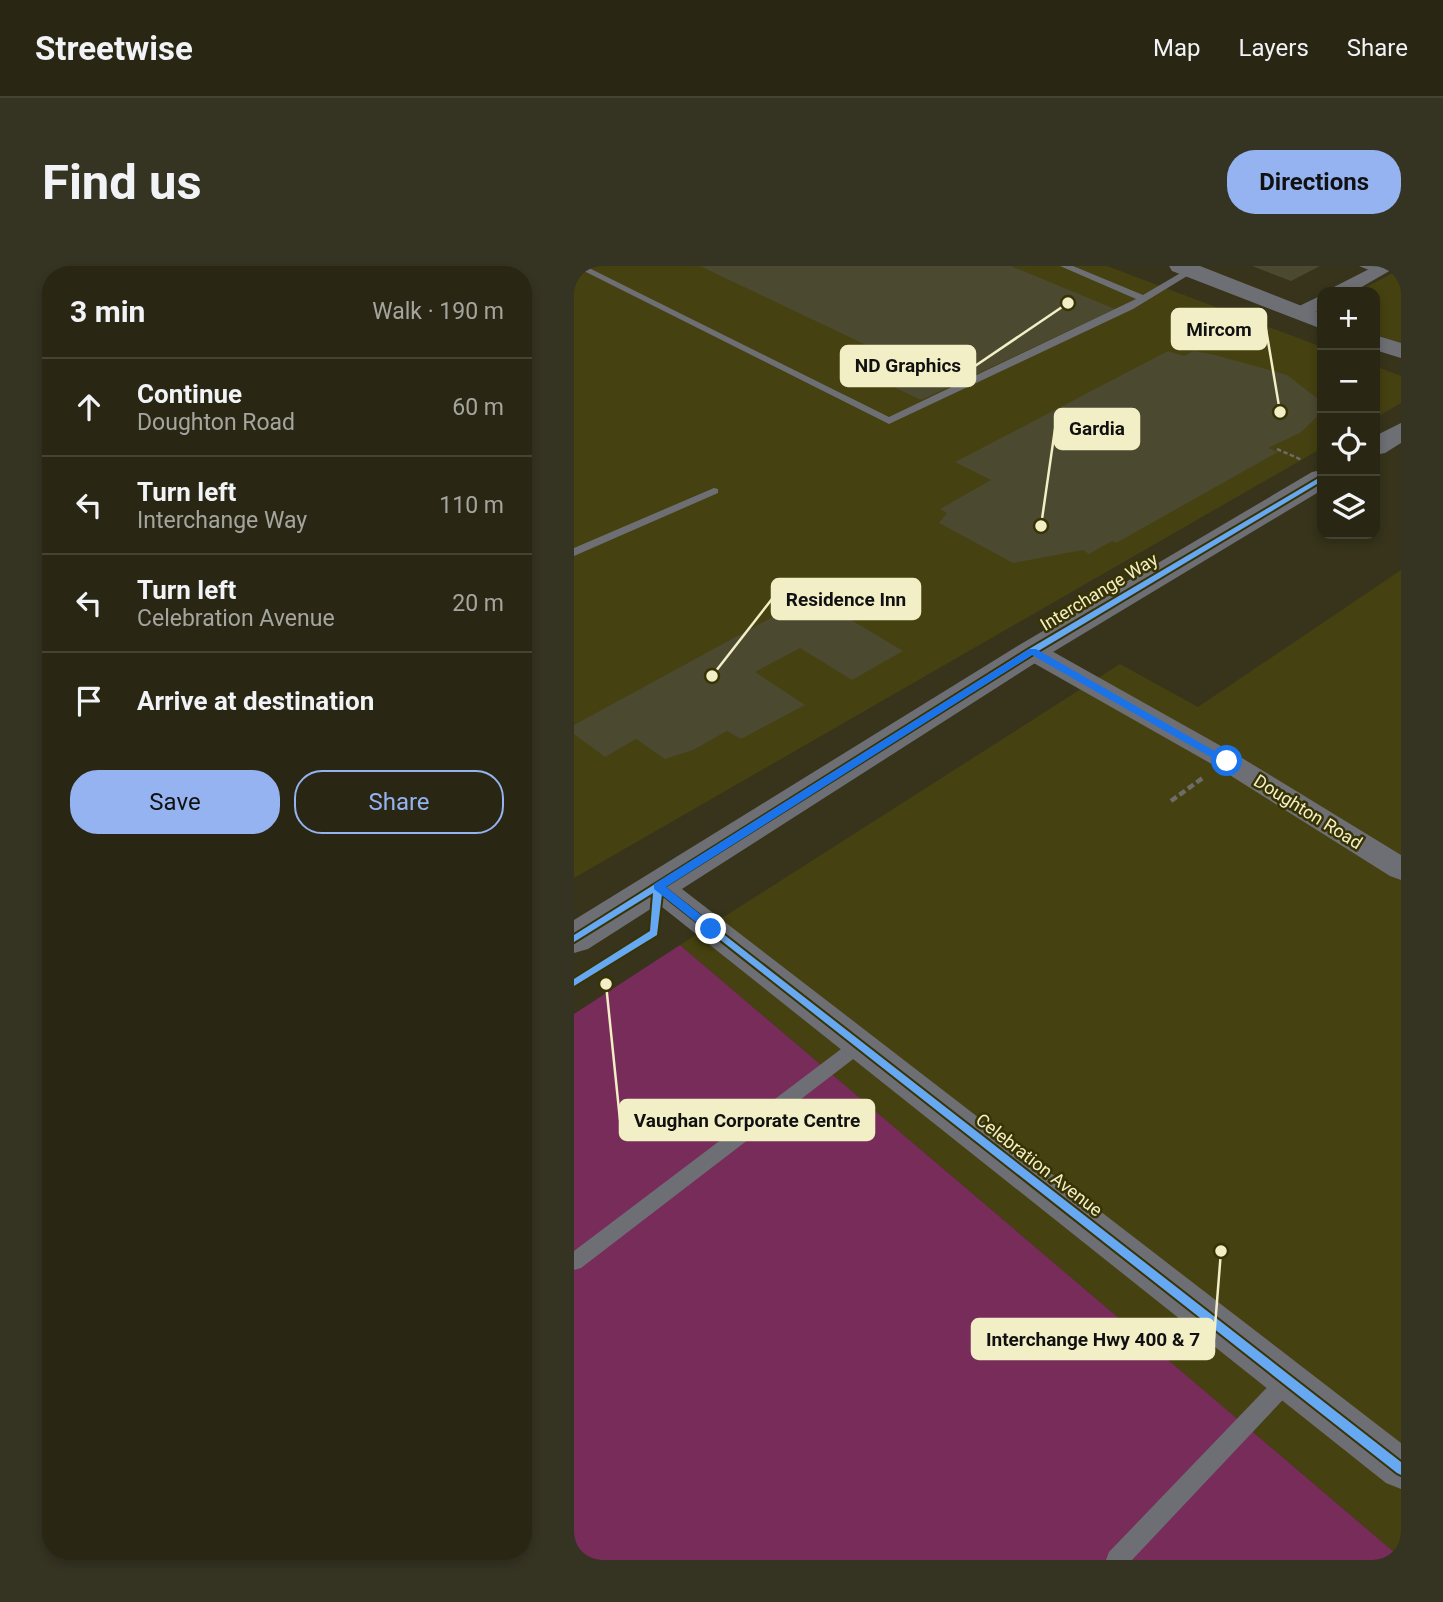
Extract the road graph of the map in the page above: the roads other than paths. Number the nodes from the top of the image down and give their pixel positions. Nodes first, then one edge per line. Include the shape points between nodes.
1 (578, 266) edge
2 (1065, 266) edge
3 (1186, 268) edge
4 (1377, 268) edge
5 (1347, 287) edge
6 (1143, 299) junction
7 (1317, 304) edge
8 (1300, 313) junction
9 (1317, 320) edge
10 (1380, 344) edge
11 (1401, 352) edge
12 (1401, 431) edge
13 (1380, 444) edge
14 (1317, 481) edge
15 (714, 491) dead end
16 (574, 552) edge
17 (1032, 651) junction
18 (1401, 869) edge
19 (658, 887) junction
20 (574, 939) edge
21 (859, 1045) junction
22 (574, 1262) edge
23 (1288, 1380) junction
24 (1401, 1469) edge
25 (1117, 1560) edge

1 - 6 lane via 889,421
2 - 6 lane
3 - 6 lane
3 - 8 street
4 - 5 street
7 - 8 street
8 - 9 street
10 - 11 street
12 - 13 street
14 - 17 street, Interchange Way
15 - 16 lane
17 - 18 street, Doughton Road via 1227,761
17 - 19 street, Interchange Way
19 - 20 street, Interchange Way
19 - 21 street, Celebration Avenue
21 - 22 lane
21 - 23 street, Celebration Avenue
23 - 24 street, Celebration Avenue
23 - 25 lane

